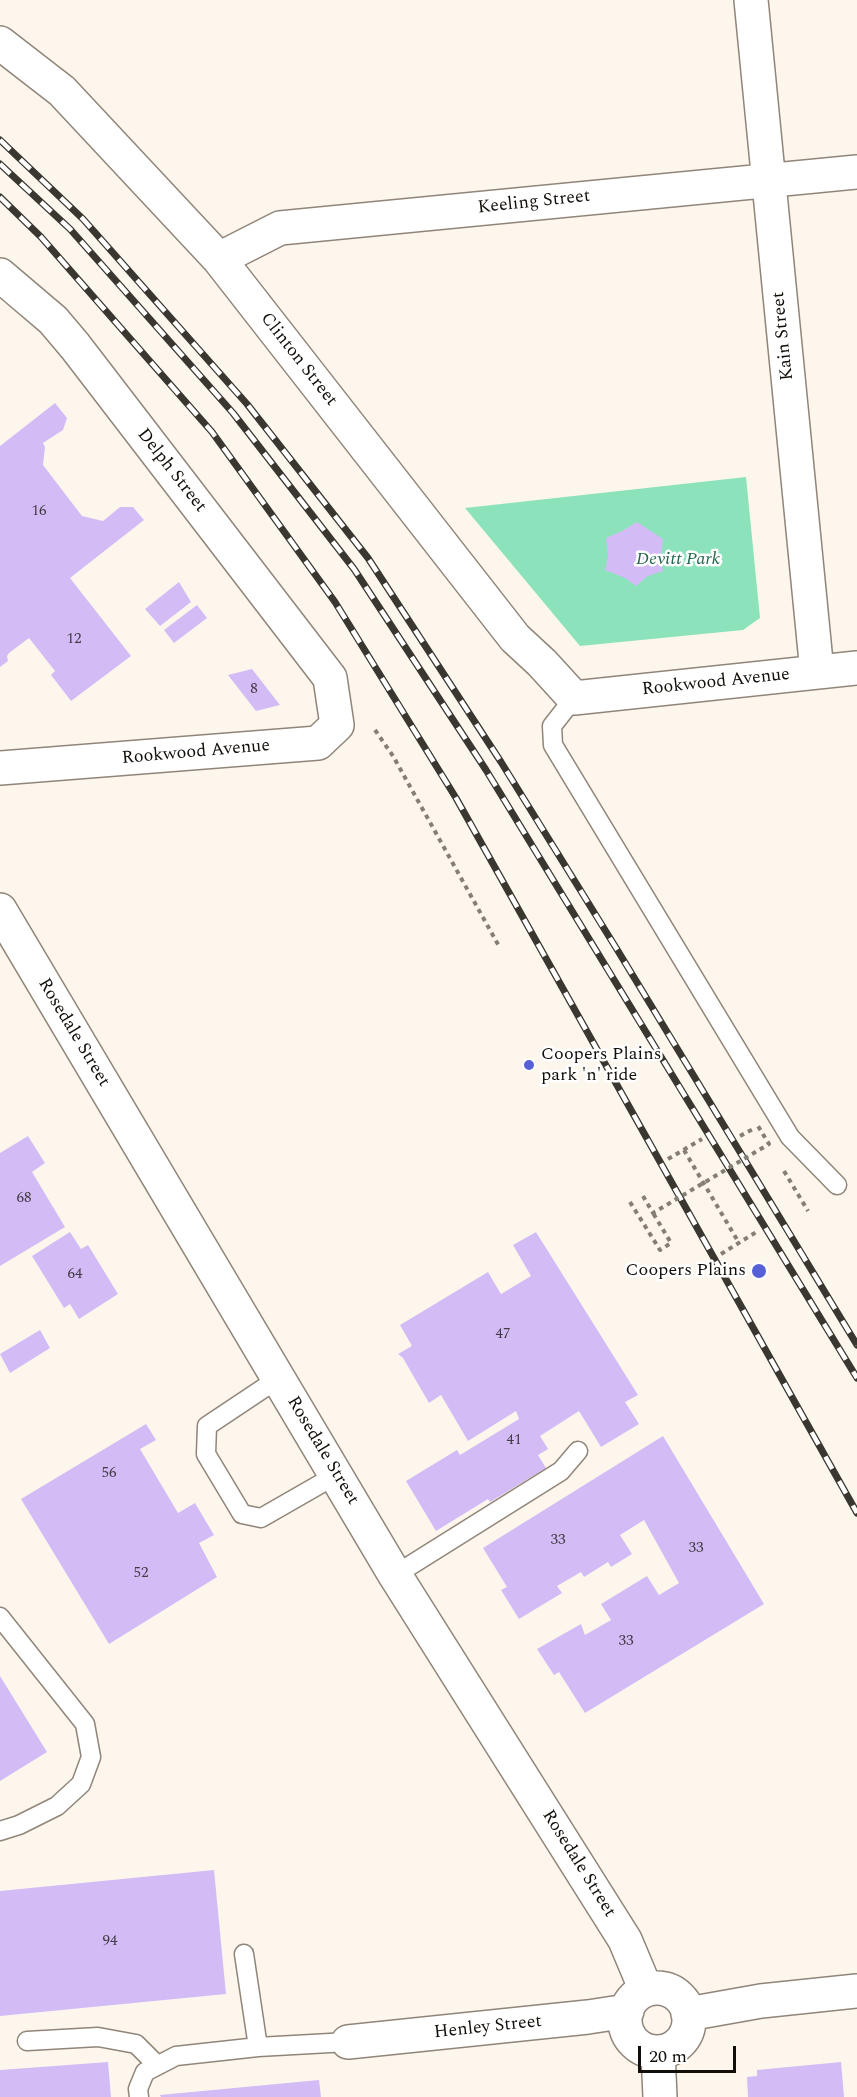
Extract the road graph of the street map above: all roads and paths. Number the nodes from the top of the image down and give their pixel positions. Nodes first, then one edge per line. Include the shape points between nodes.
1 (751, 0) edge
2 (0, 43) edge
3 (857, 172) edge
4 (769, 180) junction
5 (219, 259) junction
6 (0, 275) edge
7 (857, 668) edge
8 (817, 672) junction
9 (330, 678) joint
10 (574, 698) junction
11 (375, 730) dead end
12 (0, 768) edge
13 (0, 910) edge
14 (500, 948) dead end
15 (740, 1136) dead end
16 (702, 1139) dead end
17 (769, 1144) junction
18 (684, 1150) junction
19 (774, 1154) dead end
20 (668, 1159) dead end
21 (780, 1163) dead end
22 (703, 1182) junction
23 (837, 1185) dead end
24 (643, 1196) dead end
25 (630, 1202) dead end
26 (808, 1211) dead end
27 (653, 1213) junction
28 (758, 1231) dead end
29 (739, 1243) junction
30 (721, 1254) dead end
31 (279, 1378) junction
32 (578, 1451) dead end
33 (336, 1475) junction
34 (395, 1575) junction
35 (0, 1617) edge
36 (0, 1831) edge
37 (244, 1954) dead end
38 (857, 1991) edge
39 (636, 2000) junction
40 (688, 2014) junction
41 (27, 2041) dead end
42 (348, 2042) joint
43 (258, 2048) junction
44 (658, 2052) junction
45 (157, 2065) junction
46 (139, 2097) edge
47 (660, 2097) edge

1 - 4 street, Kain Street
2 - 5 street, Clinton Street via 62,91
3 - 4 street, Keeling Street
4 - 5 street, Keeling Street via 280,228
4 - 8 street, Kain Street
5 - 10 street, Clinton Street via 515,638
6 - 9 street, Delph Street via 52,320 75,346
7 - 8 street, Rookwood Avenue
8 - 10 street, Rookwood Avenue
9 - 12 street, Rookwood Avenue via 337,725 318,743
10 - 23 lane via 552,726 553,745 790,1137
11 - 14 path
13 - 31 street, Rosedale Street
15 - 17 path, bridge via 758,1126
16 - 18 path
17 - 19 path
17 - 22 path, bridge
18 - 20 path
18 - 22 path
21 - 26 path
22 - 27 path, bridge
22 - 29 path
24 - 27 path, bridge
25 - 27 path via 660,1250 671,1243
28 - 29 path
29 - 30 path
31 - 33 street, Rosedale Street
31 - 33 lane via 207,1426 206,1454 242,1514 261,1518
32 - 34 lane via 561,1471
33 - 34 street, Rosedale Street
34 - 39 street, Rosedale Street via 625,1940
35 - 36 lane via 85,1724 91,1757 81,1784 57,1806
37 - 43 lane
38 - 40 street via 761,2001
39 - 40 street via 657,1988 668,1990 685,2004
39 - 42 street, Henley Street via 588,2017
39 - 44 street via 625,2021 631,2039
40 - 44 street via 687,2032 682,2040
41 - 45 lane via 98,2037 136,2044
42 - 43 lane
43 - 45 lane via 176,2056
44 - 47 street
45 - 46 lane via 145,2072

